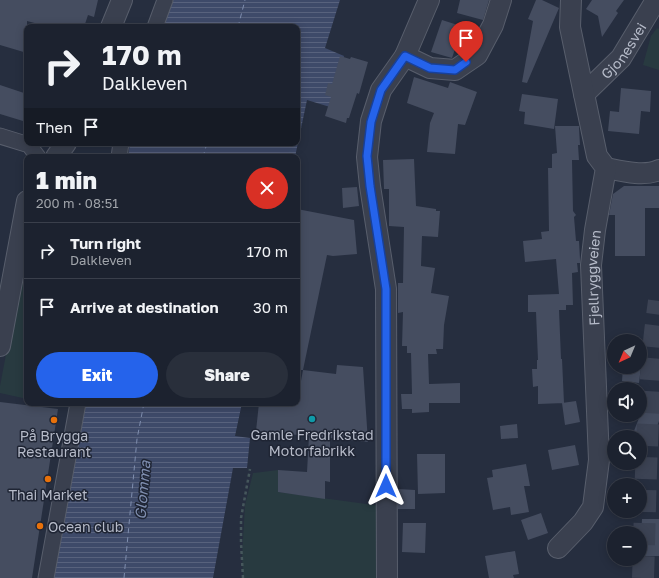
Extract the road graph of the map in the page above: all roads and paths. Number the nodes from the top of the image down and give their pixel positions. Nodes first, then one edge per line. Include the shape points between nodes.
1 (122, 0) edge
2 (165, 0) edge
3 (430, 0) edge
4 (501, 0) edge
5 (571, 0) edge
6 (656, 0) edge
7 (112, 24) edge
8 (156, 24) edge
9 (405, 56) junction
10 (584, 94) junction
11 (0, 136) edge
12 (24, 143) edge
13 (606, 168) junction
14 (659, 170) edge
15 (24, 217) edge
16 (0, 346) edge
17 (77, 406) edge
18 (250, 470) dead end
19 (558, 548) dead end
20 (46, 578) edge
21 (243, 578) edge
22 (387, 578) edge

1 - 7 street
2 - 8 street
3 - 9 street
4 - 9 street via 493,25 477,55 455,70 430,68
5 - 10 street via 570,27
6 - 10 street, Gjonesvei via 621,58
9 - 22 street via 381,90 371,122 367,156 386,289
10 - 13 street via 597,156
11 - 12 street
13 - 14 street via 630,173
13 - 19 street, Fjellryggveien via 591,265 599,460 593,507 583,522
15 - 16 street
17 - 20 street
18 - 21 path via 241,518

